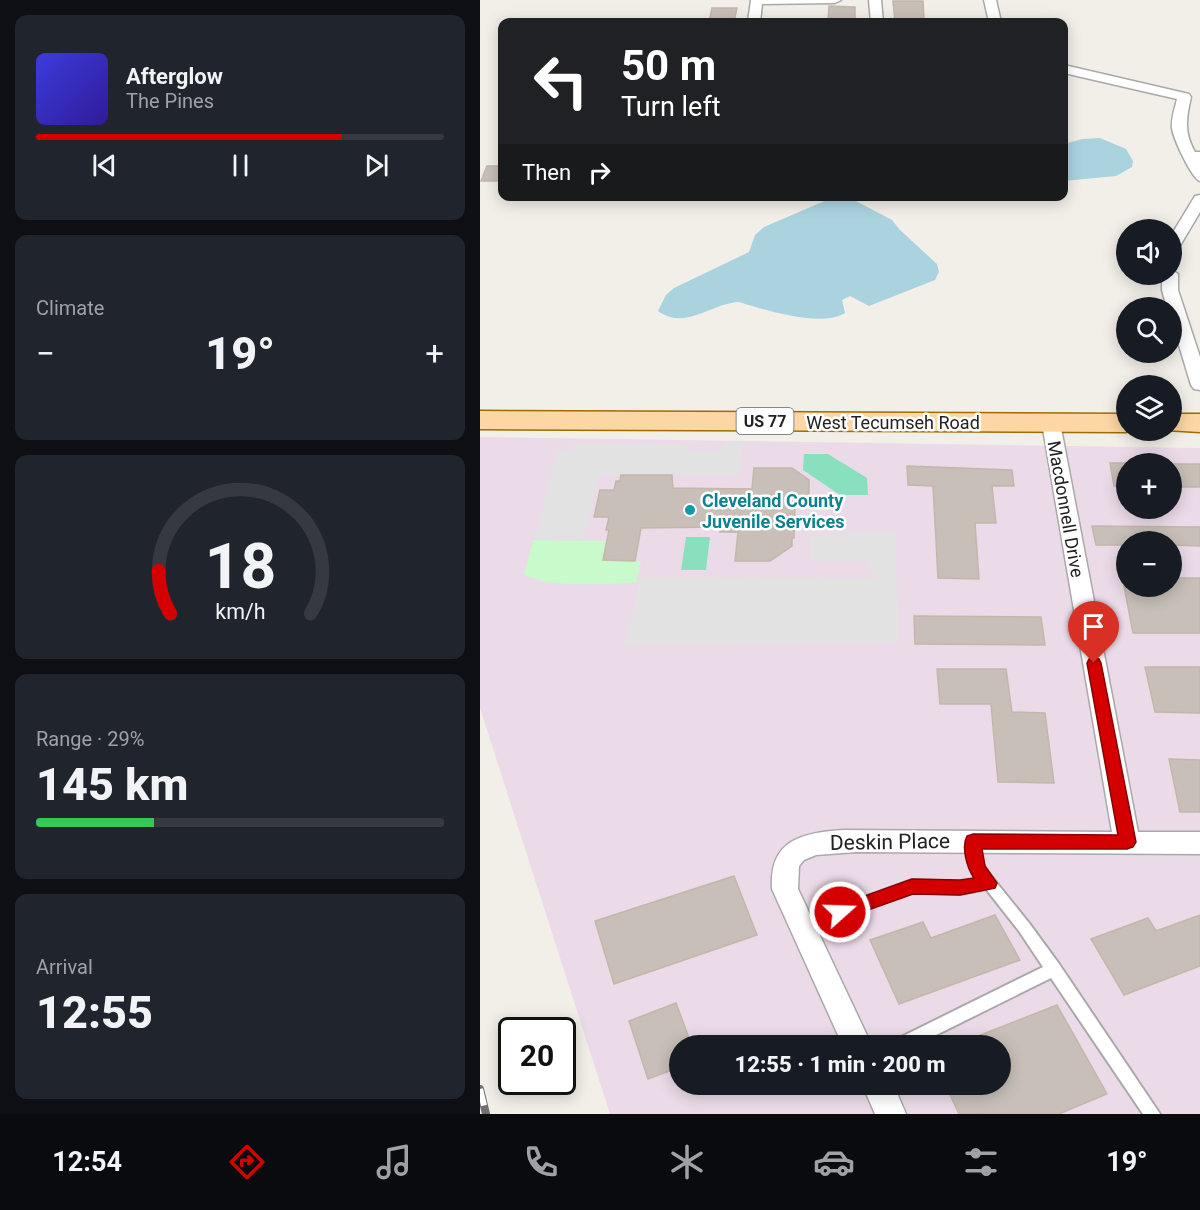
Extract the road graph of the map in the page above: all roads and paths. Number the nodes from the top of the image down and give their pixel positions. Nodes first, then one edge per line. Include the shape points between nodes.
1 (757, 0) edge
2 (835, 0) edge
3 (875, 0) edge
4 (990, 0) edge
5 (755, 18) edge
6 (877, 18) edge
7 (994, 18) edge
8 (1068, 70) edge
9 (1184, 97) junction
10 (1200, 99) edge
11 (1196, 156) edge
12 (1200, 177) edge
13 (1200, 199) edge
14 (1182, 229) edge
15 (1170, 285) edge
16 (1200, 386) edge
17 (480, 420) edge
18 (1051, 423) junction
19 (1116, 423) edge
20 (1182, 423) edge
21 (1200, 423) edge
22 (973, 842) junction
23 (1127, 842) junction
24 (1200, 843) edge
25 (989, 883) junction
26 (840, 912) dead end
27 (1054, 969) junction
28 (853, 1035) edge
29 (920, 1035) edge
30 (882, 1095) edge
31 (891, 1114) edge
32 (1152, 1114) edge

1 - 2 street
1 - 5 street
3 - 6 street
4 - 7 street
8 - 9 street
9 - 10 street
9 - 11 street via 1177,124 1180,138
11 - 12 street
13 - 14 street
15 - 16 street
17 - 18 main road, West Tecumseh Road / US 77
18 - 19 main road, West Tecumseh Road / US 77
18 - 23 street, Macdonnell Drive
20 - 21 main road
22 - 23 street, Deskin Place
22 - 25 lane via 977,868
22 - 28 street, Deskin Place via 831,842 802,847 791,856 784,871 785,889
23 - 24 street, Deskin Place
25 - 26 lane via 960,888 912,886
25 - 27 lane
27 - 29 lane
27 - 32 lane
30 - 31 street

